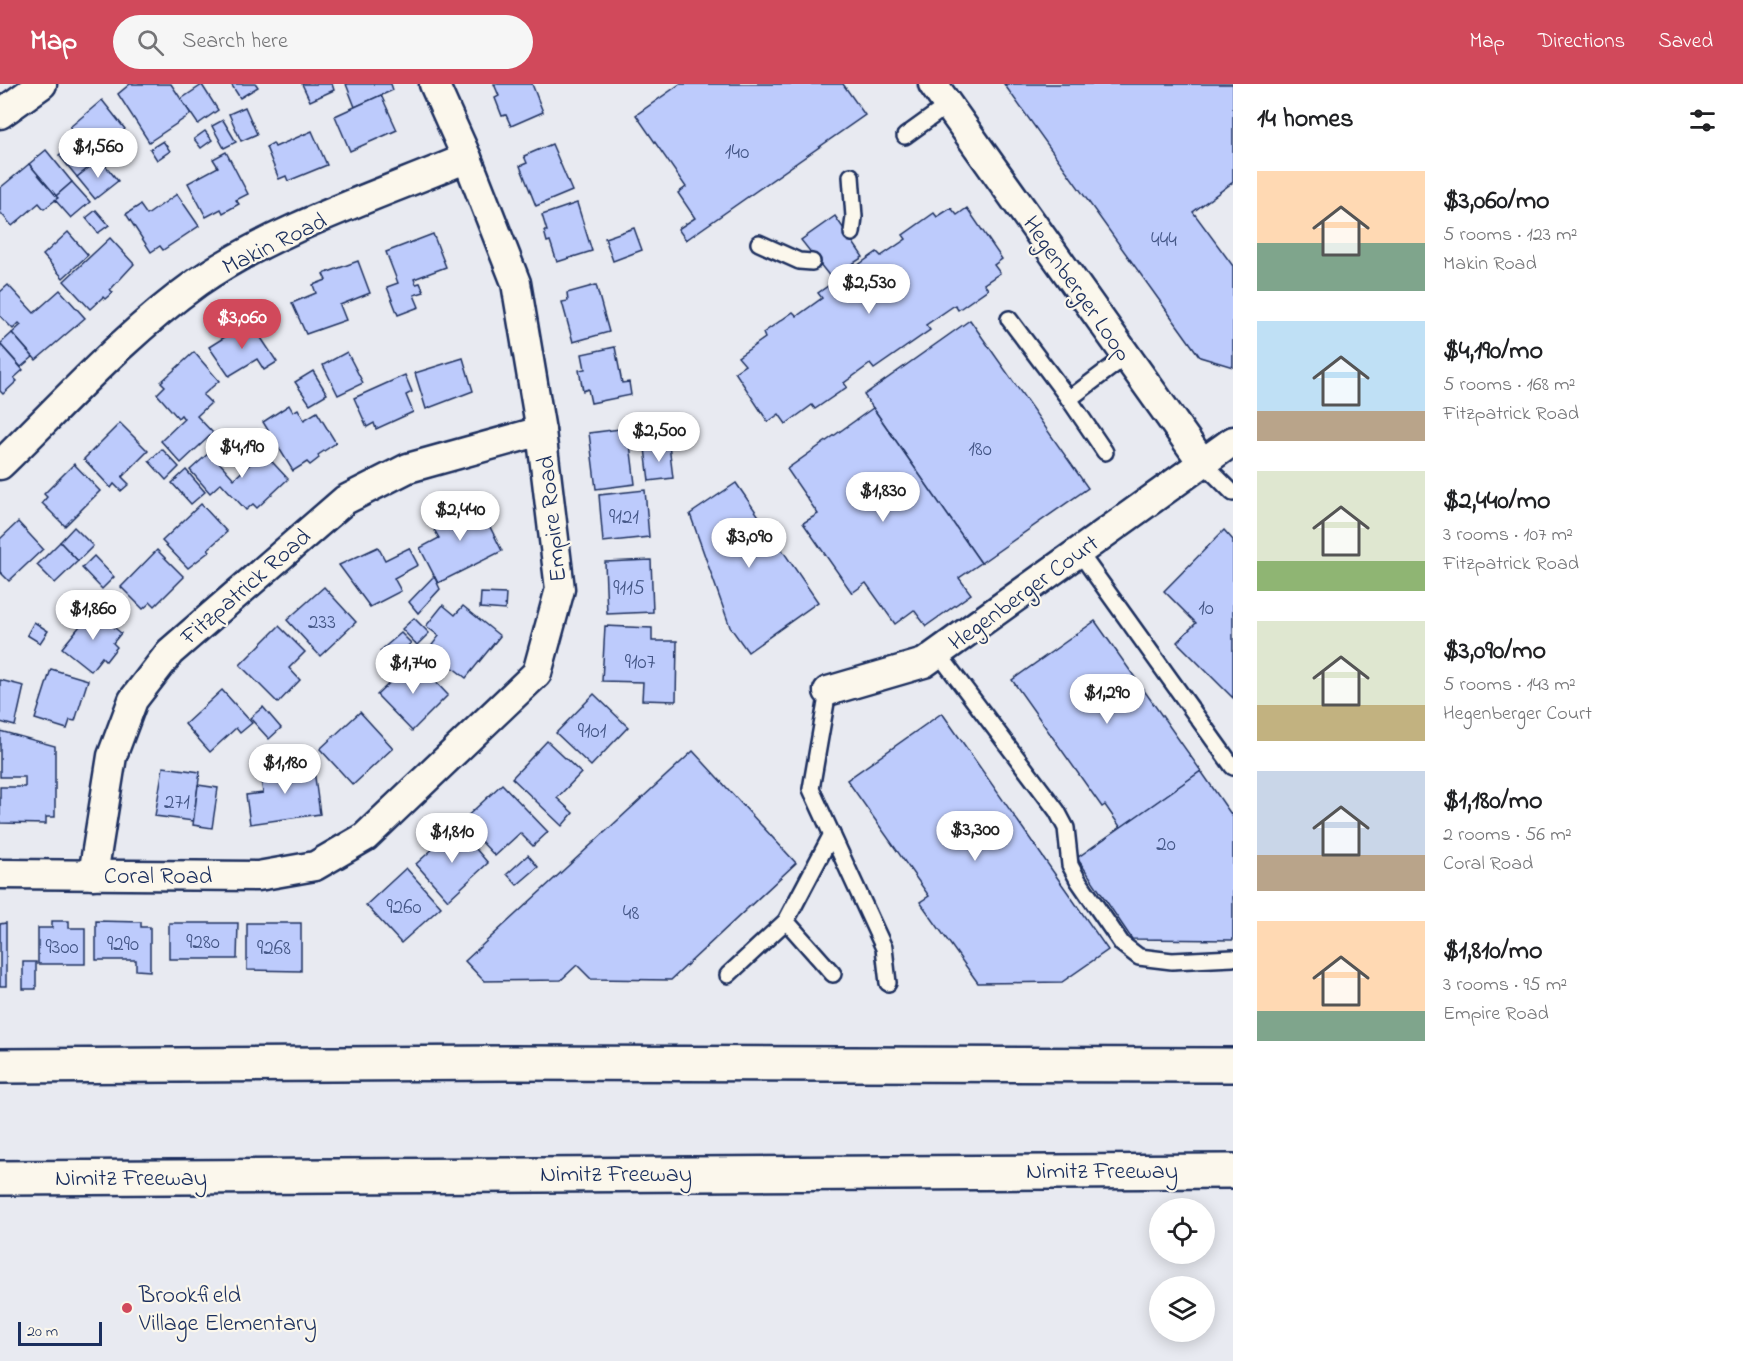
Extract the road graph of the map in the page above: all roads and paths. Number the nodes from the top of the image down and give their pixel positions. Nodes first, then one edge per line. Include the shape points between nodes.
1 (42, 84) edge
2 (434, 84) edge
3 (940, 94) edge
4 (0, 114) edge
5 (905, 136) dead end
6 (467, 158) junction
7 (851, 176) dead end
8 (852, 233) dead end
9 (759, 243) dead end
10 (812, 262) dead end
11 (1009, 319) dead end
12 (1126, 356) junction
13 (1069, 399) junction
14 (541, 431) junction
15 (1233, 441) edge
16 (1104, 452) dead end
17 (1202, 462) junction
18 (0, 465) edge
19 (1233, 493) edge
20 (1079, 552) junction
21 (938, 653) junction
22 (828, 691) joint
23 (1233, 767) edge
24 (832, 834) junction
25 (315, 866) joint
26 (0, 874) edge
27 (93, 875) junction
28 (786, 921) junction
29 (1233, 958) edge
30 (832, 974) dead end
31 (728, 975) dead end
32 (888, 982) dead end
33 (1233, 1042) edge
34 (1177, 1064) junction
35 (1233, 1065) edge
36 (0, 1066) edge
37 (1025, 1170) junction
38 (1233, 1171) edge
39 (0, 1178) edge
40 (1233, 1181) edge

1 - 4 street
2 - 6 street, Empire Road
3 - 5 lane
3 - 12 street, Hegenberger Loop
6 - 14 street, Empire Road via 516,283
6 - 18 street, Makin Road via 265,242 198,282 140,329
7 - 8 lane
9 - 10 lane via 800,261
11 - 13 lane
12 - 13 lane
12 - 17 street, Hegenberger Loop
13 - 16 lane
14 - 25 street, Empire Road via 560,589 537,673 365,837
14 - 27 street, Fitzpatrick Road via 408,468 345,500 170,652 133,700 112,756
15 - 17 street
17 - 19 lane
17 - 20 street, Hegenberger Court
20 - 21 street, Hegenberger Court
20 - 23 lane
21 - 22 street, Hegenberger Court via 924,663
21 - 29 lane via 1057,811 1066,828 1070,865 1122,944 1139,957 1161,960
22 - 24 lane via 812,789
24 - 28 lane
24 - 32 lane via 884,948
25 - 27 street, Coral Road via 258,876
26 - 27 street, Coral Road
28 - 30 lane
28 - 31 lane
33 - 34 highway
34 - 35 highway
34 - 36 highway
37 - 38 highway, Nimitz Freeway
37 - 39 highway, Nimitz Freeway
37 - 40 highway

